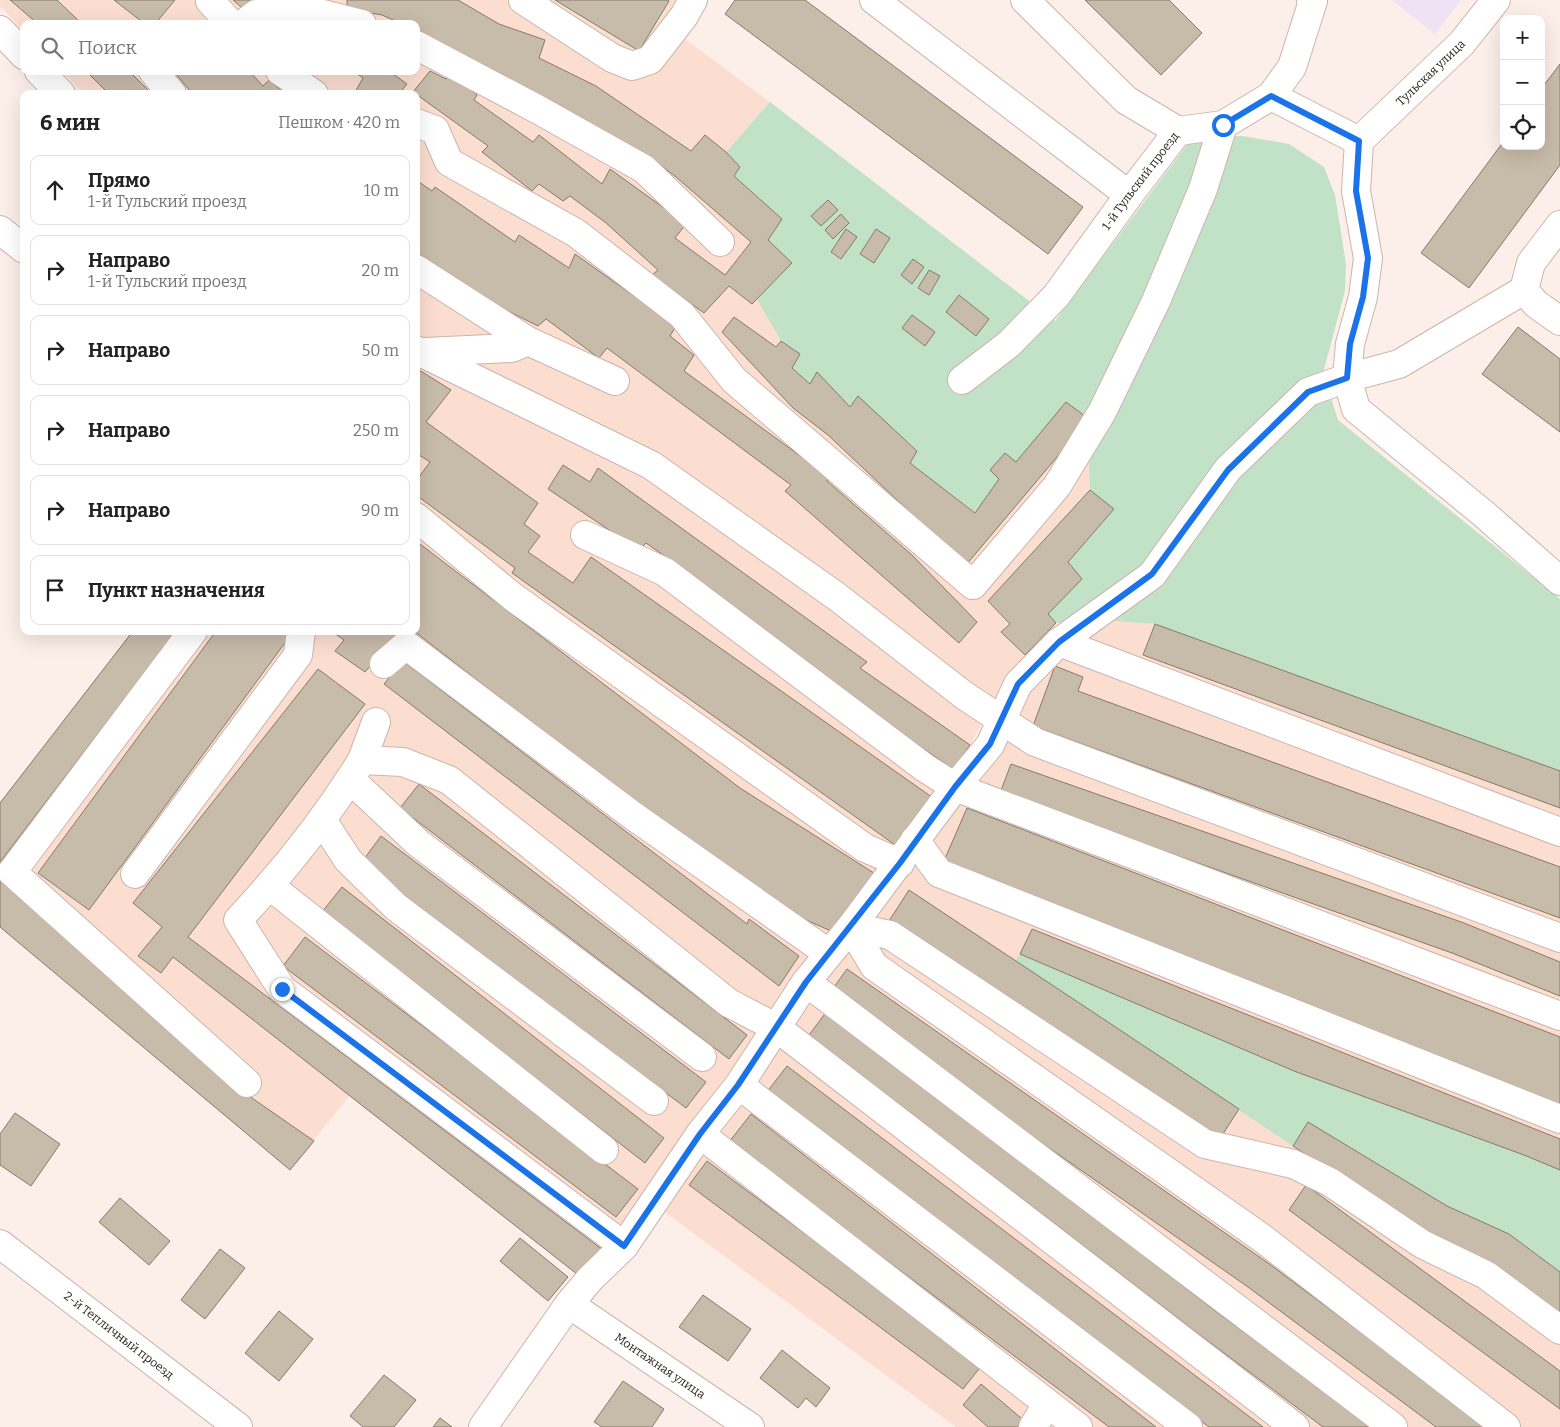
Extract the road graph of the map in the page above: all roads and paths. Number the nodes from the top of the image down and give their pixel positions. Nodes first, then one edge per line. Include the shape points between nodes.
1 (524, 0) edge
2 (693, 0) edge
3 (874, 0) edge
4 (1025, 0) edge
5 (1312, 0) edge
6 (1496, 0) edge
7 (210, 1) edge
8 (227, 20) edge
9 (248, 20) edge
10 (346, 20) edge
11 (0, 30) edge
12 (420, 47) edge
13 (20, 51) edge
14 (43, 75) edge
15 (156, 75) edge
16 (286, 75) edge
17 (57, 90) edge
18 (169, 90) edge
19 (308, 90) edge
20 (1271, 96) junction
21 (420, 124) edge
22 (1223, 125) junction
23 (1178, 131) junction
24 (1359, 141) junction
25 (1129, 195) junction
26 (1560, 224) edge
27 (0, 230) edge
28 (720, 242) dead end
29 (20, 246) edge
30 (420, 272) edge
31 (1524, 290) junction
32 (1560, 321) edge
33 (528, 341) junction
34 (420, 351) edge
35 (420, 351) edge
36 (1347, 378) junction
37 (962, 380) dead end
38 (615, 381) dead end
39 (420, 520) edge
40 (585, 535) dead end
41 (1560, 581) edge
42 (190, 635) edge
43 (300, 635) edge
44 (1059, 642) junction
45 (384, 664) dead end
46 (1002, 721) junction
47 (376, 722) dead end
48 (356, 769) junction
49 (955, 787) junction
50 (322, 820) junction
51 (1560, 832) edge
52 (915, 840) junction
53 (900, 863) junction
54 (135, 874) dead end
55 (270, 886) junction
56 (851, 927) junction
57 (1560, 938) edge
58 (828, 953) junction
59 (806, 982) junction
60 (1560, 1016) edge
61 (777, 1028) junction
62 (702, 1057) dead end
63 (247, 1082) dead end
64 (738, 1085) junction
65 (654, 1101) dead end
66 (1560, 1119) edge
67 (700, 1134) junction
68 (604, 1150) dead end
69 (0, 1244) edge
70 (624, 1246) junction
71 (569, 1304) junction
72 (1560, 1330) edge
73 (1048, 1404) junction
74 (238, 1427) edge
75 (483, 1427) edge
76 (750, 1427) edge
77 (1033, 1427) edge
78 (1078, 1427) edge
79 (1188, 1427) edge
80 (1295, 1427) edge
81 (1393, 1427) edge
82 (1506, 1427) edge

1 - 2 street via 612,58 632,66 650,60
3 - 25 street
4 - 23 street via 1126,100
5 - 20 street via 1292,66
6 - 24 street, Тульская улица via 1462,43
7 - 8 street
9 - 10 street via 256,14 311,11
11 - 13 street
12 - 28 street via 644,169
14 - 17 street
15 - 18 street
16 - 19 street
20 - 22 street, 1-й Тульский проезд
20 - 24 street
21 - 22 street via 435,130 449,162 576,233 682,315 734,380 973,585 1057,486 1102,412 1156,301 1203,189
22 - 23 street, 1-й Тульский проезд
23 - 25 street, 1-й Тульский проезд
24 - 36 street via 1356,191 1368,258 1363,297 1350,344
25 - 37 street, 1-й Тульский проезд via 1056,296 1009,344
26 - 31 street via 1531,263
27 - 29 street
30 - 33 street
31 - 32 street via 1536,304
31 - 36 street via 1400,364
33 - 34 street via 512,348
33 - 38 street
35 - 46 street via 651,465 836,596
36 - 41 street via 1356,409
36 - 44 street via 1308,392 1228,470 1152,574
39 - 53 street via 513,597 865,848
40 - 49 street via 665,572 925,768
42 - 63 street via 12,872
43 - 54 street via 298,655
44 - 46 street via 1018,684
44 - 51 street
45 - 58 street via 406,645 632,815
46 - 49 street via 990,744
46 - 57 street via 1035,742
47 - 48 street
48 - 50 street
48 - 61 street via 403,762 449,780 729,1003
48 - 62 street via 418,843
49 - 52 street
49 - 60 street
50 - 55 street
50 - 65 street via 348,860 396,907
52 - 53 street
52 - 66 street via 939,873
53 - 56 street
55 - 68 street
55 - 70 street via 238,920 282,989
56 - 58 street
56 - 72 street via 890,935 1205,1144 1293,1164 1330,1182 1422,1244 1486,1275
56 - 82 street via 874,966 1262,1238
58 - 59 street
59 - 61 street
59 - 81 street
61 - 64 street
61 - 80 street
64 - 67 street
64 - 79 street
67 - 70 street
67 - 73 street
69 - 74 street, 2-й Тепличный проезд
70 - 71 street
71 - 75 street
71 - 76 street, Монтажная улица
73 - 77 street
73 - 78 street

